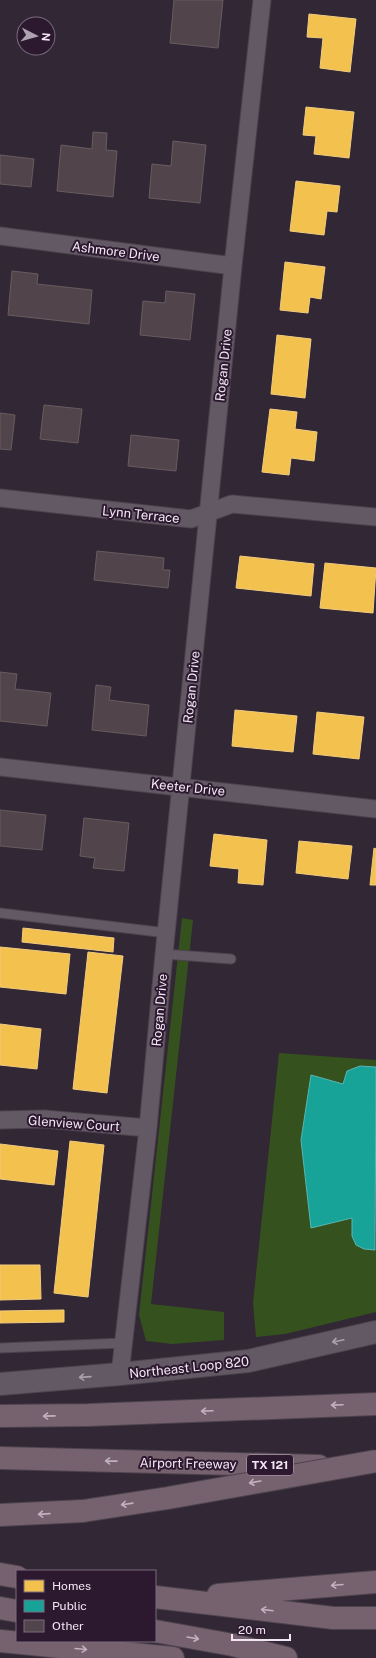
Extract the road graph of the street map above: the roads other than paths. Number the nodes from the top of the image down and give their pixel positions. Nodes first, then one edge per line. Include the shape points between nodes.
1 (262, 0) edge
2 (0, 236) edge
3 (233, 266) junction
4 (0, 498) edge
5 (209, 512) junction
6 (376, 517) edge
7 (0, 767) edge
8 (181, 787) junction
9 (376, 809) edge
10 (0, 913) edge
11 (167, 933) junction
12 (164, 954) junction
13 (231, 959) dead end
14 (0, 1120) edge
15 (148, 1128) junction
16 (376, 1332) edge
17 (124, 1343) junction
18 (0, 1348) edge
19 (120, 1374) junction
20 (0, 1384) edge
21 (376, 1404) edge
22 (0, 1416) edge
23 (0, 1458) edge
24 (376, 1461) edge
25 (376, 1467) edge
26 (0, 1515) edge
27 (0, 1574) edge
28 (16, 1576) edge
29 (376, 1582) edge
30 (164, 1598) edge
31 (0, 1608) edge
32 (16, 1611) edge
33 (376, 1618) edge
34 (156, 1631) edge
35 (0, 1641) edge
36 (173, 1658) edge
37 (286, 1658) edge

1 - 3 street, Rogan Drive
2 - 3 street, Ashmore Drive
3 - 5 street, Rogan Drive
4 - 5 street, Lynn Terrace via 191,519
5 - 6 street, Lynn Terrace via 232,504
5 - 8 street, Rogan Drive
7 - 8 street, Keeter Drive
8 - 9 street, Keeter Drive
8 - 11 street, Rogan Drive
10 - 11 lane
11 - 12 street, Rogan Drive
12 - 13 lane
12 - 15 street, Rogan Drive
14 - 15 street, Glenview Court via 44,1119
15 - 17 street, Rogan Drive
16 -> 19 main road, Northeast Loop 820 via 248,1361
17 - 18 lane
17 - 19 street, Rogan Drive
19 -> 20 main road, Northeast Loop 820
21 -> 22 highway
25 -> 23 highway, Airport Freeway / TX 121
24 -> 26 highway, bridge via 168,1498 82,1510
27 - 28 highway
29 -> 30 highway
33 -> 30 highway via 333,1618
31 - 32 highway
34 -> 37 highway via 233,1645
35 -> 36 highway

